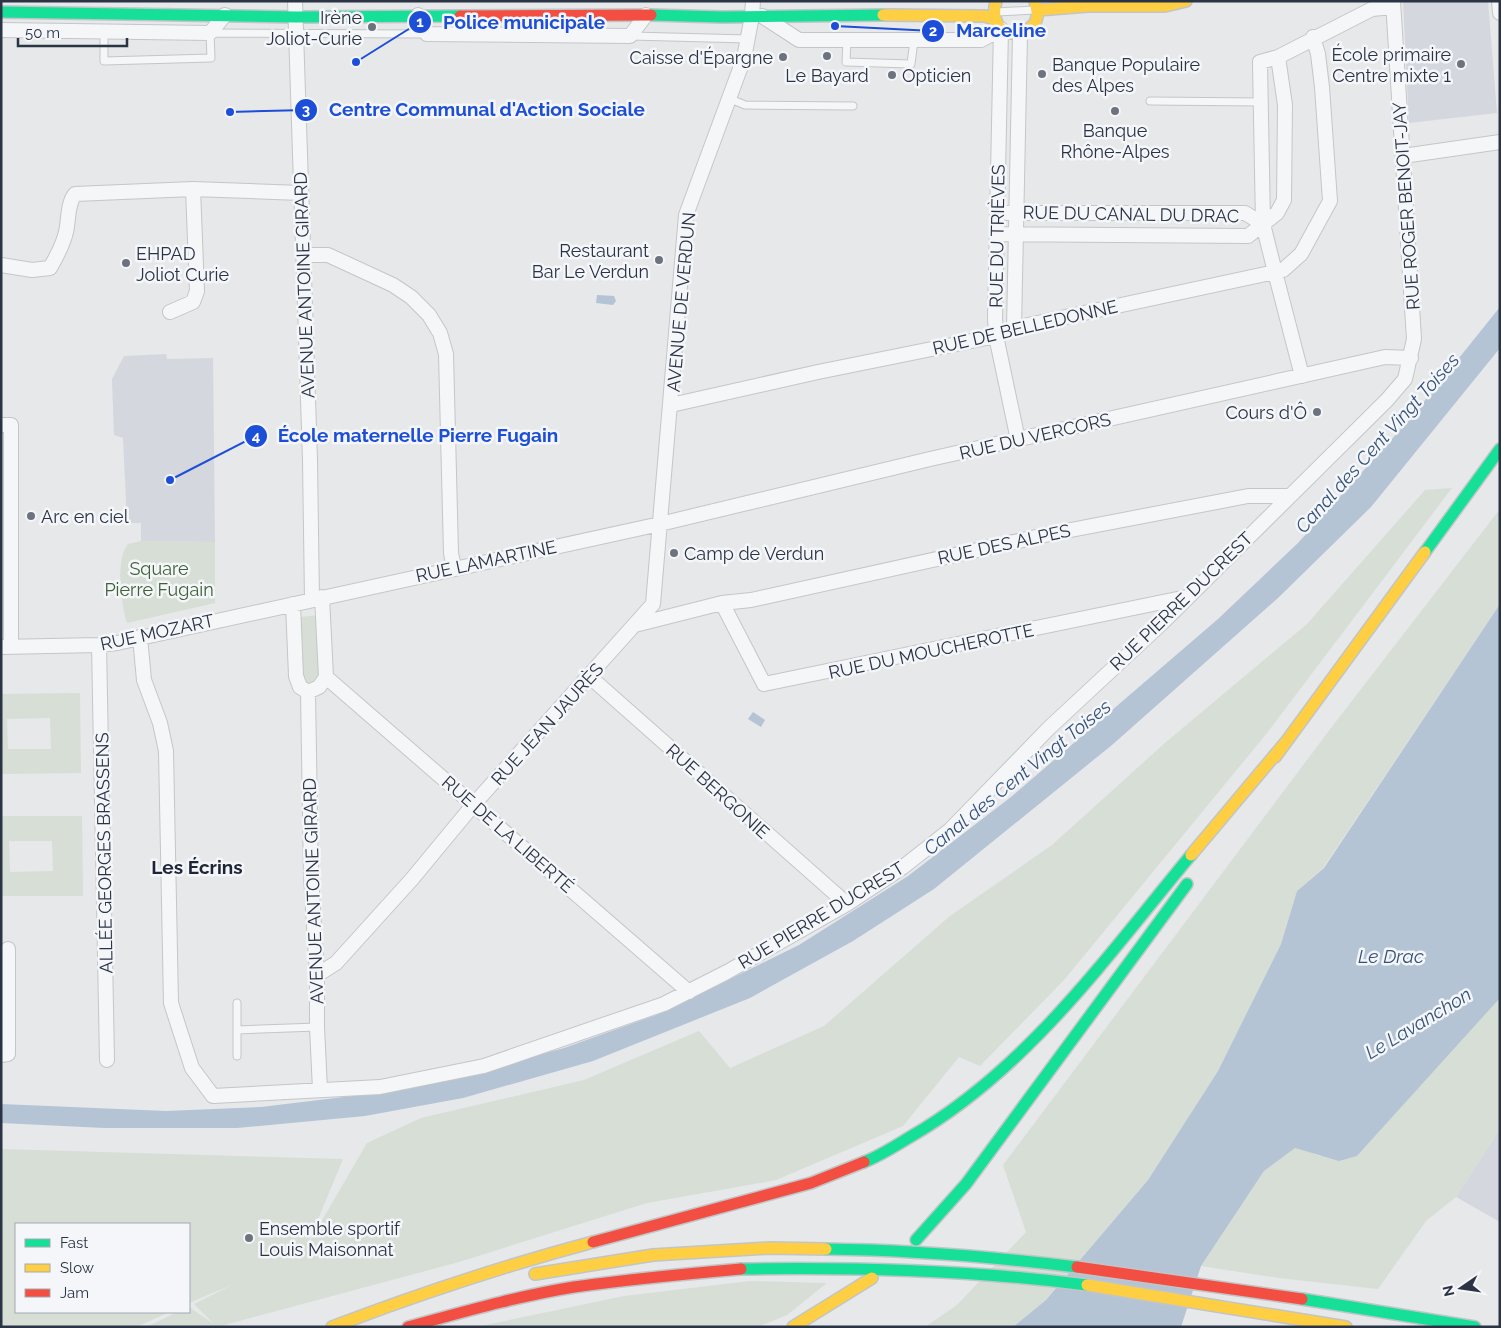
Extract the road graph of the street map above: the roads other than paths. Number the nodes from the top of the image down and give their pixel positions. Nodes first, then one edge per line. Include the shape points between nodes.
1 (295, 1) edge
2 (753, 1) edge
3 (1186, 1) edge
4 (1499, 1) edge
5 (1165, 3) edge
6 (1393, 4) edge
7 (1036, 6) edge
8 (1, 12) edge
9 (1500, 13) edge
10 (225, 15) junction
11 (418, 15) junction
12 (646, 15) junction
13 (996, 15) edge
14 (757, 16) junction
15 (296, 17) junction
16 (1, 30) edge
17 (104, 32) junction
18 (210, 33) junction
19 (296, 33) junction
20 (427, 34) junction
21 (1020, 34) junction
22 (630, 36) junction
23 (1313, 37) junction
24 (748, 39) junction
25 (846, 40) junction
26 (914, 40) junction
27 (1278, 56) junction
28 (728, 98) junction
29 (1150, 101) dead end
30 (1261, 102) junction
31 (853, 106) dead end
32 (1500, 142) edge
33 (1403, 156) junction
34 (194, 190) junction
35 (301, 193) junction
36 (997, 213) junction
37 (1016, 213) junction
38 (1263, 224) junction
39 (997, 234) junction
40 (1016, 234) junction
41 (303, 255) junction
42 (1, 265) edge
43 (1275, 272) junction
44 (170, 312) dead end
45 (1014, 328) junction
46 (996, 336) junction
47 (1411, 358) junction
48 (1302, 376) junction
49 (1404, 380) joint
50 (671, 405) junction
51 (1, 425) edge
52 (1018, 440) junction
53 (1500, 450) edge
54 (1288, 496) junction
55 (660, 524) junction
56 (454, 568) junction
57 (1187, 597) junction
58 (317, 598) junction
59 (722, 603) junction
60 (293, 604) junction
61 (634, 625) junction
62 (140, 637) junction
63 (99, 645) junction
64 (6, 647) edge
65 (326, 677) junction
66 (590, 677) junction
67 (308, 692) junction
68 (1285, 742) junction
69 (474, 804) junction
70 (1212, 849) dead end
71 (1195, 874) dead end
72 (847, 904) junction
73 (8, 950) dead end
74 (317, 975) junction
75 (689, 992) junction
76 (237, 1003) dead end
77 (317, 1027) junction
78 (237, 1030) junction
79 (1, 1055) edge
80 (237, 1056) dead end
81 (107, 1060) dead end
82 (320, 1090) junction
83 (916, 1240) dead end
84 (520, 1277) dead end
85 (872, 1278) dead end
86 (494, 1283) dead end
87 (348, 1321) junction
88 (332, 1327) edge
89 (408, 1327) edge
90 (793, 1327) edge
91 (1346, 1327) edge
92 (1475, 1327) edge

1 - 15 street, AVENUE ANTOINE GIRARD
2 - 14 street, AVENUE DE VERDUN
3 - 5 main road
4 - 9 street
5 - 7 main road
6 - 23 street via 1372,8
6 - 33 street, RUE ROGER BENOIT-JAY
7 - 13 lane
7 - 21 main road via 1033,25
8 - 10 main road
10 - 15 main road
10 - 18 street
11 - 12 main road
11 - 15 main road
11 - 20 street
12 - 14 main road
12 - 22 street
13 - 14 main road
13 - 21 main road via 1013,34
13 - 26 street via 981,40
13 - 36 street, RUE DU TRIÈVES
14 - 24 street, AVENUE DE VERDUN
14 - 25 street via 799,40
15 - 19 street, AVENUE ANTOINE GIRARD
16 - 17 street
17 - 18 street
17 - 18 lane via 104,61 210,58
18 - 19 lane
19 - 20 lane
19 - 35 street, AVENUE ANTOINE GIRARD
20 - 22 street
21 - 37 street, RUE DU TRIÈVES
22 - 24 lane
23 - 27 street
23 - 43 street via 1322,87 1330,201 1301,254 1283,270
24 - 28 street, AVENUE DE VERDUN
25 - 26 street
25 - 26 lane via 846,62 911,64
27 - 30 street via 1260,62
27 - 38 street via 1285,105 1284,200 1277,213
28 - 31 lane via 745,105
28 - 50 street, AVENUE DE VERDUN via 686,215
29 - 30 lane
30 - 38 street
32 - 33 street
33 - 47 street, RUE ROGER BENOIT-JAY via 1414,339
34 - 35 street
34 - 42 street via 75,194 71,199 62,248 50,268 32,270
34 - 44 street via 196,292 193,302
35 - 41 street, AVENUE ANTOINE GIRARD
36 - 37 street, RUE DU CANAL DU DRAC
36 - 39 street, RUE DU TRIÈVES
37 - 38 street, RUE DU CANAL DU DRAC via 1245,213
37 - 40 street, RUE DU TRIÈVES
38 - 40 street, RUE DU CANAL DU DRAC via 1248,236
38 - 43 street
39 - 40 street, RUE DU CANAL DU DRAC
39 - 46 street, RUE DU TRIÈVES
40 - 45 street, RUE DU TRIÈVES
41 - 56 street via 328,255 393,285 429,315 440,332 446,354
41 - 58 street, AVENUE ANTOINE GIRARD
43 - 45 street, RUE DE BELLEDONNE
43 - 48 street
45 - 46 street, RUE DE BELLEDONNE
46 - 50 street, RUE DE BELLEDONNE
46 - 52 street, RUE DU TRIÈVES
47 - 48 street, RUE DU VERCORS via 1385,356
47 - 49 street, RUE ROGER BENOIT-JAY
48 - 52 street, RUE DU VERCORS
49 - 54 street, RUE PIERRE DUCREST
50 - 55 street, AVENUE DE VERDUN
51 - 64 street via 11,425
52 - 55 street, RUE DU VERCORS
53 - 68 main road
54 - 57 street, RUE PIERRE DUCREST
54 - 59 street, RUE DES ALPES via 1248,496 1050,534 751,600
55 - 56 street, RUE LAMARTINE
55 - 61 street, AVENUE DE VERDUN via 653,604
56 - 58 street, RUE LAMARTINE
57 - 59 street, RUE DU MOUCHEROTTE via 764,684
57 - 72 street, RUE PIERRE DUCREST via 1049,728 950,830 903,867
58 - 60 street, RUE MOZART
58 - 65 street, AVENUE ANTOINE GIRARD
59 - 61 street, RUE DES ALPES
60 - 62 street, RUE MOZART
60 - 67 street via 296,676 300,687
61 - 66 street, RUE JEAN JAURÈS
62 - 63 street, RUE MOZART
62 - 82 street, RUE PIERRE DUCREST via 144,680 166,751 171,1003 192,1068 213,1096
63 - 64 street, RUE MOZART
63 - 81 street, ALLÉE GEORGES BRASSENS
65 - 67 street
65 - 69 street, RUE DE LA LIBERTÉ
66 - 69 street, RUE JEAN JAURÈS
66 - 72 street, RUE BERGONIE
67 - 74 street, AVENUE ANTOINE GIRARD via 311,876
68 - 70 main road
68 - 87 main road via 1055,1018 995,1078 930,1126 872,1159 811,1183 504,1266
69 - 74 street, RUE JEAN JAURÈS via 336,963
69 - 75 street, RUE DE LA LIBERTÉ
71 - 83 main road via 966,1184
72 - 75 street, RUE PIERRE DUCREST
73 - 79 street via 8,1054
74 - 77 street, AVENUE ANTOINE GIRARD
75 - 82 street, RUE PIERRE DUCREST via 484,1066 380,1087
76 - 78 lane
77 - 78 lane
77 - 82 street, AVENUE ANTOINE GIRARD
78 - 80 lane
84 - 92 main road via 620,1259 731,1249 843,1248 1015,1258 1173,1278
85 - 90 main road
86 - 87 main road
87 - 88 main road
89 - 91 main road via 554,1290 706,1270 784,1267 1001,1277 1151,1294

